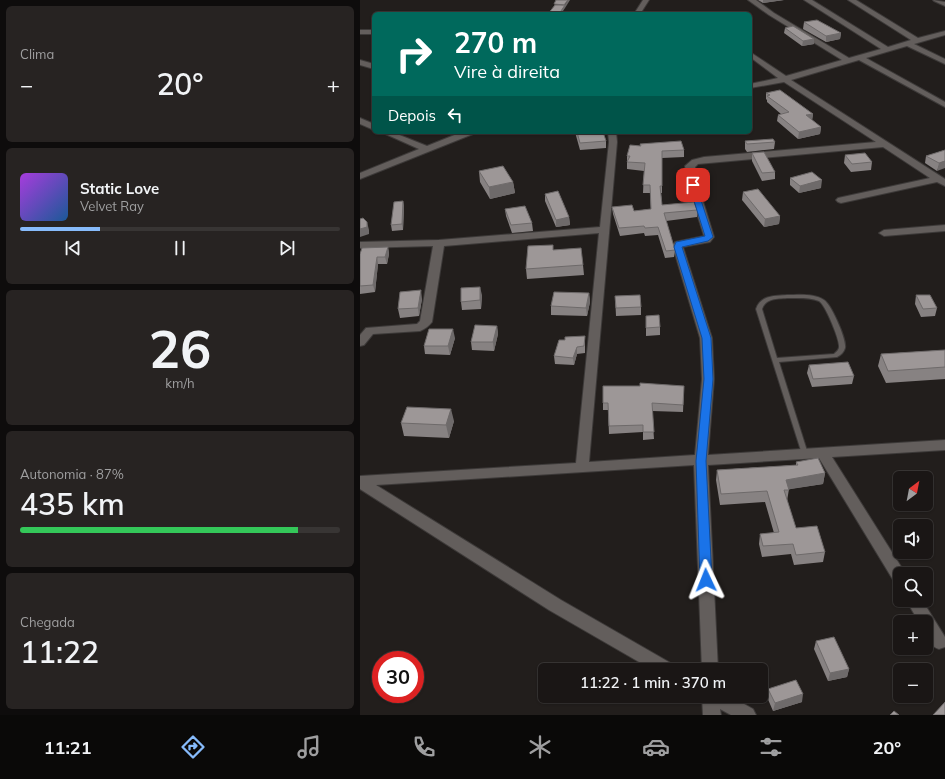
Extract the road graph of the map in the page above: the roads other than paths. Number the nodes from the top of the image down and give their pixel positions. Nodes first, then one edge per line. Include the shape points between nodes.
1 (646, 0) edge
2 (751, 0) edge
3 (807, 0) edge
4 (851, 0) edge
5 (936, 0) edge
6 (945, 4) edge
7 (638, 12) edge
8 (360, 32) edge
9 (372, 32) edge
10 (945, 33) edge
11 (917, 41) junction
12 (908, 44) junction
13 (887, 50) junction
14 (752, 55) edge
15 (861, 58) junction
16 (849, 61) junction
17 (360, 62) edge
18 (945, 62) edge
19 (372, 66) edge
20 (785, 79) junction
21 (752, 86) edge
22 (945, 105) edge
23 (360, 121) edge
24 (372, 126) edge
25 (390, 134) edge
26 (465, 134) edge
27 (612, 134) edge
28 (884, 144) junction
29 (426, 149) junction
30 (360, 176) edge
31 (941, 181) edge
32 (841, 200) dead end
33 (945, 228) edge
34 (605, 230) junction
35 (884, 233) dead end
36 (439, 243) junction
37 (360, 245) edge
38 (360, 342) edge
39 (776, 360) junction
40 (945, 445) edge
41 (823, 453) junction
42 (804, 454) junction
43 (701, 461) junction
44 (582, 468) junction
45 (360, 481) edge
46 (893, 567) edge
47 (918, 607) edge
48 (939, 642) dead end
49 (656, 663) edge
50 (710, 663) edge
51 (713, 703) edge
52 (726, 703) edge
53 (712, 715) edge
54 (747, 715) edge

1 - 7 street
2 - 16 street
3 - 13 street
4 - 11 street
5 - 6 street
8 - 9 street
10 - 11 street
11 - 12 street
12 - 13 street
12 - 18 street
13 - 15 street
14 - 20 street
15 - 16 street
15 - 22 street
16 - 20 street
17 - 19 street
20 - 21 street
20 - 28 street
23 - 24 street
25 - 29 street
26 - 29 street
27 - 34 street
28 - 31 street
28 - 43 street via 704,160 690,166 693,185 709,237 706,240 679,244 678,247 706,338 708,379
29 - 30 street
31 - 32 street
33 - 35 street
34 - 36 street
34 - 44 street
36 - 37 street
36 - 38 street via 426,322 412,328 370,331
39 - 39 lane via 758,309 761,304 768,299 808,296 825,302 842,342 840,352 835,356
39 - 42 lane
40 - 41 street
41 - 42 street
41 - 46 street
42 - 43 street
43 - 44 street
43 - 50 street
44 - 45 street
45 - 49 street via 555,606
47 - 48 street
51 - 53 street
52 - 54 street

